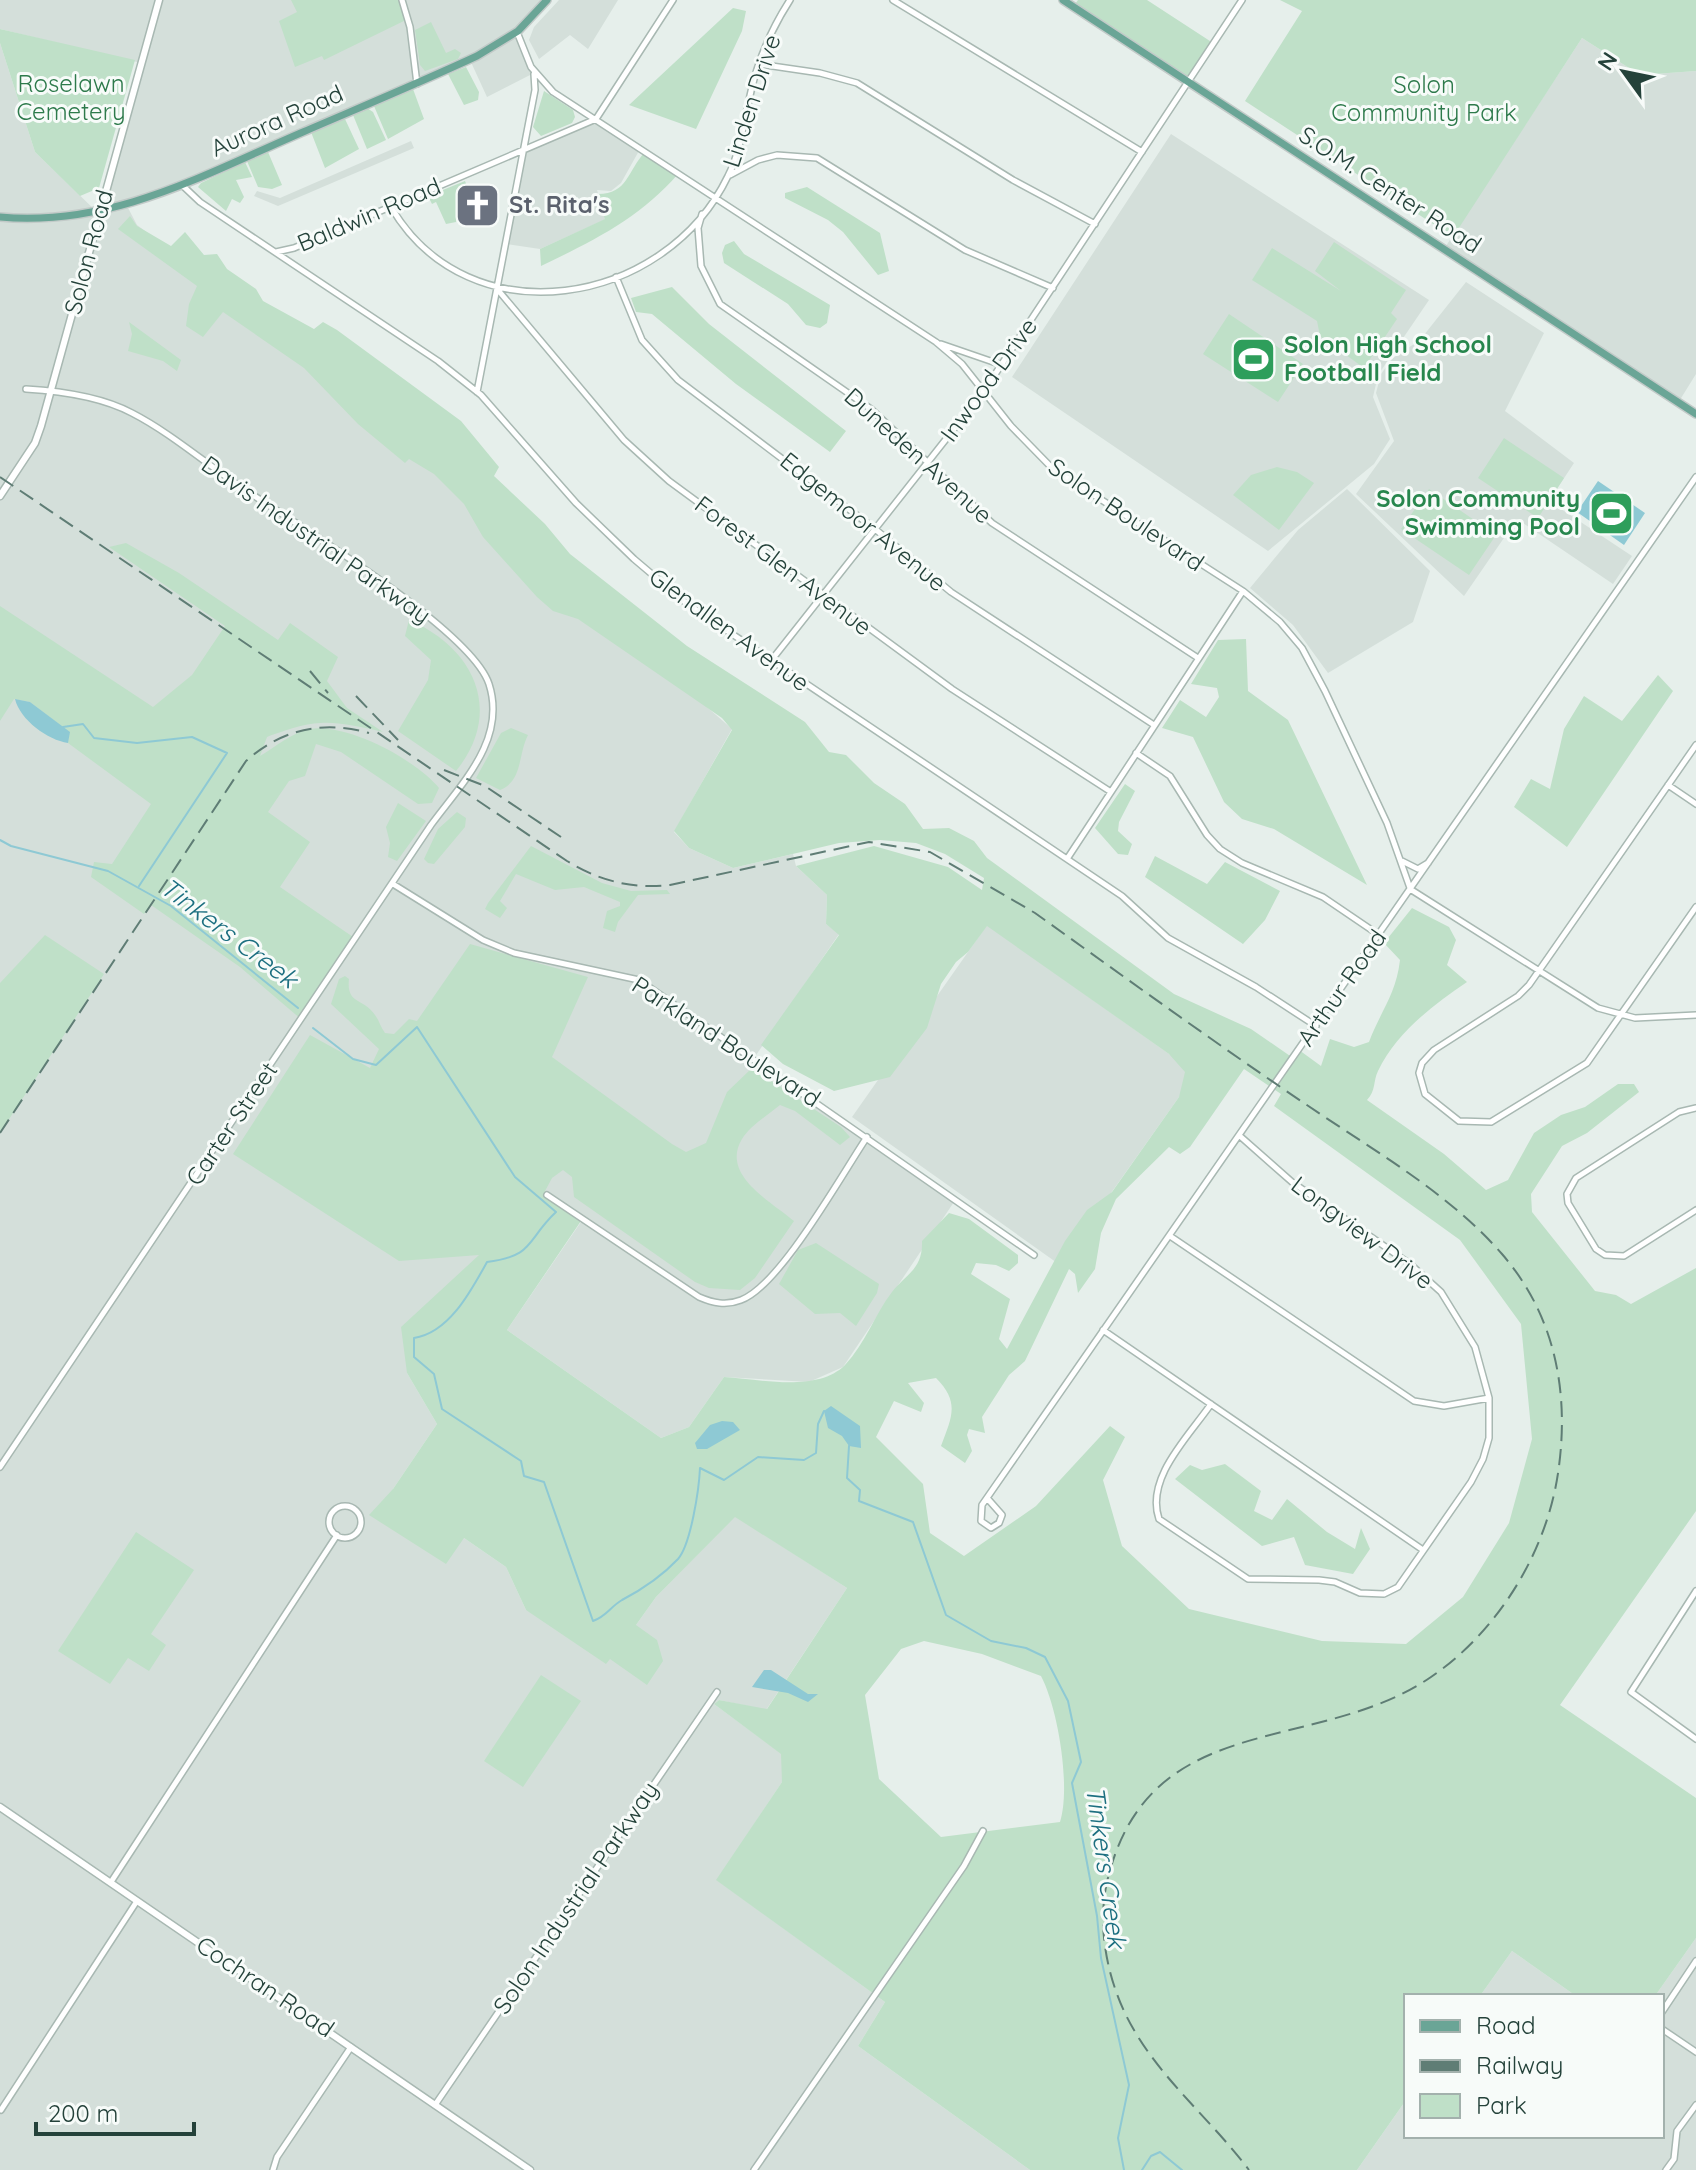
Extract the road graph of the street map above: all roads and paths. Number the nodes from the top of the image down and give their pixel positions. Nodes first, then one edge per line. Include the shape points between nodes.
1 (159, 0) edge
2 (402, 0) edge
3 (547, 0) edge
4 (673, 0) edge
5 (790, 0) edge
6 (893, 0) edge
7 (1063, 0) edge
8 (1242, 0) edge
9 (517, 32) junction
10 (759, 64) junction
11 (534, 73) junction
12 (1187, 83) junction
13 (417, 84) junction
14 (596, 119) junction
15 (525, 148) junction
16 (1142, 152) junction
17 (728, 176) junction
18 (182, 185) junction
19 (715, 198) junction
20 (391, 207) junction
21 (98, 213) junction
22 (702, 214) junction
23 (0, 217) edge
24 (1095, 224) junction
25 (275, 252) junction
26 (616, 277) junction
27 (1053, 288) junction
28 (498, 290) junction
29 (936, 342) junction
30 (1002, 365) junction
31 (26, 389) dead end
32 (51, 391) junction
33 (984, 391) junction
34 (477, 392) junction
35 (1696, 414) edge
36 (929, 462) junction
37 (1696, 477) edge
38 (0, 496) edge
39 (875, 529) junction
40 (1243, 591) junction
41 (821, 595) junction
42 (1198, 658) junction
43 (770, 662) junction
44 (1154, 725) junction
45 (1696, 745) edge
46 (1136, 753) junction
47 (464, 780) joint
48 (1668, 785) junction
49 (1111, 792) junction
50 (1696, 804) edge
51 (1399, 857) junction
52 (1067, 859) junction
53 (1432, 860) junction
54 (393, 884) junction
55 (1410, 889) junction
56 (1696, 907) edge
57 (1379, 935) junction
58 (1538, 973) junction
59 (1621, 1015) junction
60 (1696, 1015) edge
61 (1316, 1026) junction
62 (1696, 1108) edge
63 (867, 1137) junction
64 (1241, 1137) junction
65 (547, 1195) dead end
66 (1696, 1210) edge
67 (1169, 1235) junction
68 (1034, 1255) dead end
69 (1103, 1330) junction
70 (1489, 1398) junction
71 (1211, 1404) junction
72 (0, 1467) edge
73 (987, 1498) junction
74 (337, 1535) junction
75 (1423, 1550) junction
76 (1696, 1591) edge
77 (717, 1692) dead end
78 (1696, 1739) edge
79 (0, 1807) edge
80 (983, 1831) dead end
81 (111, 1882) junction
82 (138, 1900) junction
83 (1696, 1961) edge
84 (1664, 2009) edge
85 (1664, 2030) edge
86 (351, 2046) junction
87 (1696, 2052) edge
88 (435, 2105) junction
89 (1696, 2105) edge
90 (1, 2110) edge
91 (273, 2170) edge
92 (530, 2170) edge
93 (754, 2170) edge
94 (1666, 2170) edge

1 - 21 street, Solon Road
2 - 13 street
3 - 9 main road, Aurora Road
4 - 14 street
5 - 10 street, Linden Drive
6 - 16 street
7 - 12 main road, S.O.M. Center Road
8 - 12 street, Inwood Drive
9 - 11 street, Solon Boulevard
9 - 13 main road, Aurora Road
10 - 17 street, Linden Drive
10 - 24 street via 857,83
11 - 14 street, Solon Boulevard
11 - 15 street
12 - 16 street, Inwood Drive
12 - 35 main road, S.O.M. Center Road
13 - 18 main road, Aurora Road
14 - 15 street, Baldwin Road
14 - 19 street, Solon Boulevard
15 - 20 street, Baldwin Road
15 - 28 street
16 - 24 street, Inwood Drive
17 - 19 street, Linden Drive
17 - 27 street via 777,155 817,158 965,250
18 - 21 main road, Aurora Road
18 - 25 street, Glenallen Avenue
19 - 22 street, Linden Drive
19 - 29 street, Solon Boulevard
20 - 25 street, Baldwin Road
20 - 28 street, Linden Drive via 430,256
21 - 23 main road, Aurora Road
21 - 32 street, Solon Road
22 - 26 street, Linden Drive via 665,250
22 - 36 street, Duneden Avenue via 701,266 720,304 871,409
24 - 27 street, Inwood Drive
25 - 34 street, Glenallen Avenue
26 - 28 street, Linden Drive via 570,290
26 - 39 street, Edgemoor Avenue via 642,340 664,367
27 - 30 street, Inwood Drive
28 - 34 street
28 - 41 street, Forest Glen Avenue via 644,459
29 - 30 street
29 - 33 street, Solon Boulevard
30 - 33 street, Inwood Drive
31 - 32 street, Davis Industrial Parkway
32 - 38 street, Solon Road via 35,443
32 - 47 street, Davis Industrial Parkway via 131,412 387,586 461,644 489,684 492,704 491,729 481,757
33 - 36 street, Inwood Drive
33 - 40 street, Solon Boulevard via 1052,468
34 - 43 street, Glenallen Avenue via 634,559
36 - 39 street, Inwood Drive
36 - 42 street, Duneden Avenue via 992,523
37 - 53 street, Arthur Road
39 - 41 street, Inwood Drive
39 - 44 street, Edgemoor Avenue via 951,592
40 - 42 street
40 - 51 street, Solon Boulevard via 1280,622 1314,667
41 - 43 street, Inwood Drive
41 - 49 street, Forest Glen Avenue via 952,689
42 - 44 street
43 - 52 street, Glenallen Avenue
44 - 46 street
45 - 48 street
46 - 49 street
46 - 57 street via 1170,776 1220,849 1323,897
47 - 54 street, Carter Street
48 - 50 street
48 - 58 street
49 - 52 street
51 - 53 street via 1418,869
51 - 55 street, Solon Boulevard
52 - 61 street, Glenallen Avenue via 1122,896 1168,938
53 - 55 street, Arthur Road
54 - 63 street, Parkland Boulevard via 483,940 514,953 639,980
54 - 72 street, Carter Street
55 - 57 street, Arthur Road
55 - 58 street
56 - 59 street
57 - 61 street, Arthur Road
58 - 59 street via 1582,1000
58 - 59 street via 1518,996 1427,1056 1419,1073 1425,1094 1459,1121 1491,1122 1587,1063
59 - 60 street
61 - 64 street, Arthur Road
62 - 66 street via 1679,1112 1576,1178 1567,1194 1596,1249 1614,1257 1624,1256
63 - 65 street via 774,1276 743,1300 715,1304 699,1297
63 - 68 street, Parkland Boulevard
64 - 67 street, Arthur Road
64 - 70 street, Longview Drive via 1292,1182 1427,1277 1468,1331
67 - 69 street, Arthur Road
67 - 70 street via 1414,1401 1444,1406
69 - 71 street
69 - 73 street, Arthur Road
70 - 75 street, Longview Drive via 1483,1459
71 - 75 street
71 - 75 street, Longview Drive via 1156,1487 1154,1505 1159,1519 1219,1563 1248,1579 1335,1582 1373,1596 1398,1587
73 - 73 street via 1002,1515 991,1528 979,1517
74 - 74 street via 351,1537 358,1531 360,1515 352,1508 342,1506 333,1512 330,1527
74 - 81 street
76 - 78 street via 1631,1692
77 - 88 street, Solon Industrial Parkway
79 - 81 street, Cochran Road
80 - 93 street
81 - 82 street, Cochran Road
82 - 86 street, Cochran Road
82 - 90 street
83 - 84 street
85 - 87 street
86 - 88 street, Cochran Road
86 - 91 street
88 - 92 street, Cochran Road
89 - 94 street via 1677,2131 1674,2159

